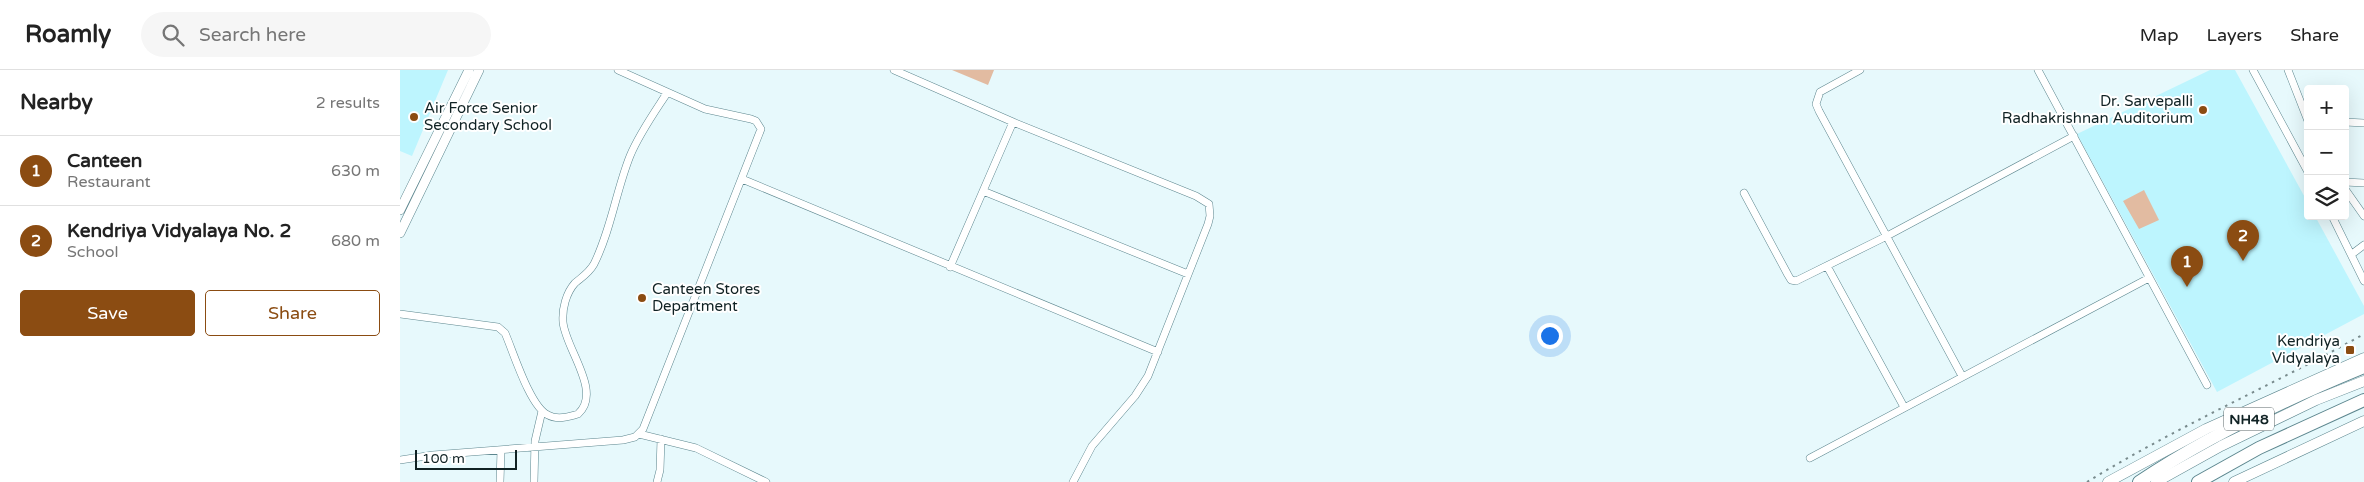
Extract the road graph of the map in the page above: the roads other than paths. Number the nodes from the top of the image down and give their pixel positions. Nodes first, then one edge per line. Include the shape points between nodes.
1 (469, 70) edge
2 (479, 70) edge
3 (618, 70) edge
4 (894, 70) edge
5 (1860, 70) edge
6 (2038, 70) edge
7 (2253, 70) edge
8 (2288, 70) edge
9 (667, 93) junction
10 (2304, 111) edge
11 (1013, 122) junction
12 (2349, 122) edge
13 (2364, 122) edge
14 (2074, 136) junction
15 (2304, 165) edge
16 (742, 180) junction
17 (2349, 182) edge
18 (2364, 183) edge
19 (983, 191) junction
20 (1744, 193) dead end
21 (2349, 195) edge
22 (400, 210) edge
23 (2364, 216) edge
24 (2334, 220) edge
25 (400, 233) edge
26 (1887, 236) junction
27 (2364, 245) edge
28 (2352, 254) junction
29 (1827, 266) junction
30 (950, 267) junction
31 (1188, 274) junction
32 (2149, 278) junction
33 (2364, 281) edge
34 (400, 314) edge
35 (1158, 352) junction
36 (2364, 358) edge
37 (2364, 367) edge
38 (1962, 376) junction
39 (2364, 381) edge
40 (2207, 386) dead end
41 (2364, 400) edge
42 (1904, 407) junction
43 (542, 411) junction
44 (2364, 421) edge
45 (639, 434) junction
46 (661, 439) junction
47 (534, 448) junction
48 (501, 450) junction
49 (1810, 458) dead end
50 (400, 460) edge
51 (500, 482) edge
52 (534, 482) edge
53 (657, 482) edge
54 (766, 482) edge
55 (1073, 482) edge
56 (2108, 482) edge
57 (2139, 482) edge
58 (2156, 482) edge
59 (2198, 482) edge
60 (2234, 482) edge

1 - 22 street
2 - 25 street
3 - 9 street
4 - 11 street
5 - 26 street via 1820,92 1816,104
6 - 14 street
7 - 15 street
8 - 10 street
9 - 16 street via 705,109 751,118 760,125 761,134
9 - 43 street via 630,157 594,265 571,288 565,304 563,323 586,385 585,405 578,414 564,418 548,416
11 - 19 street
11 - 31 street via 1209,204 1210,216
12 - 13 street
14 - 26 street
14 - 32 street
16 - 30 street
16 - 45 street
17 - 18 street
19 - 30 street
19 - 31 street
20 - 29 street via 1791,280 1800,280
21 - 23 street
24 - 28 street
26 - 29 street
26 - 38 street
27 - 28 street
28 - 33 street
29 - 42 street
30 - 35 street
31 - 35 street
32 - 38 street
32 - 40 street
34 - 43 street via 502,330
35 - 55 street via 1141,388 1096,440
36 - 56 main road via 2206,429
37 - 57 highway, NH48 via 2292,397 2176,457
38 - 42 street
39 - 58 main road via 2221,446
41 - 59 highway, NH48 via 2259,448
42 - 49 street
43 - 47 street
44 - 60 main road
45 - 46 street
45 - 47 street via 623,440
46 - 53 street
46 - 54 street via 710,454
47 - 48 street
47 - 52 street
48 - 50 street via 433,454
48 - 51 street

